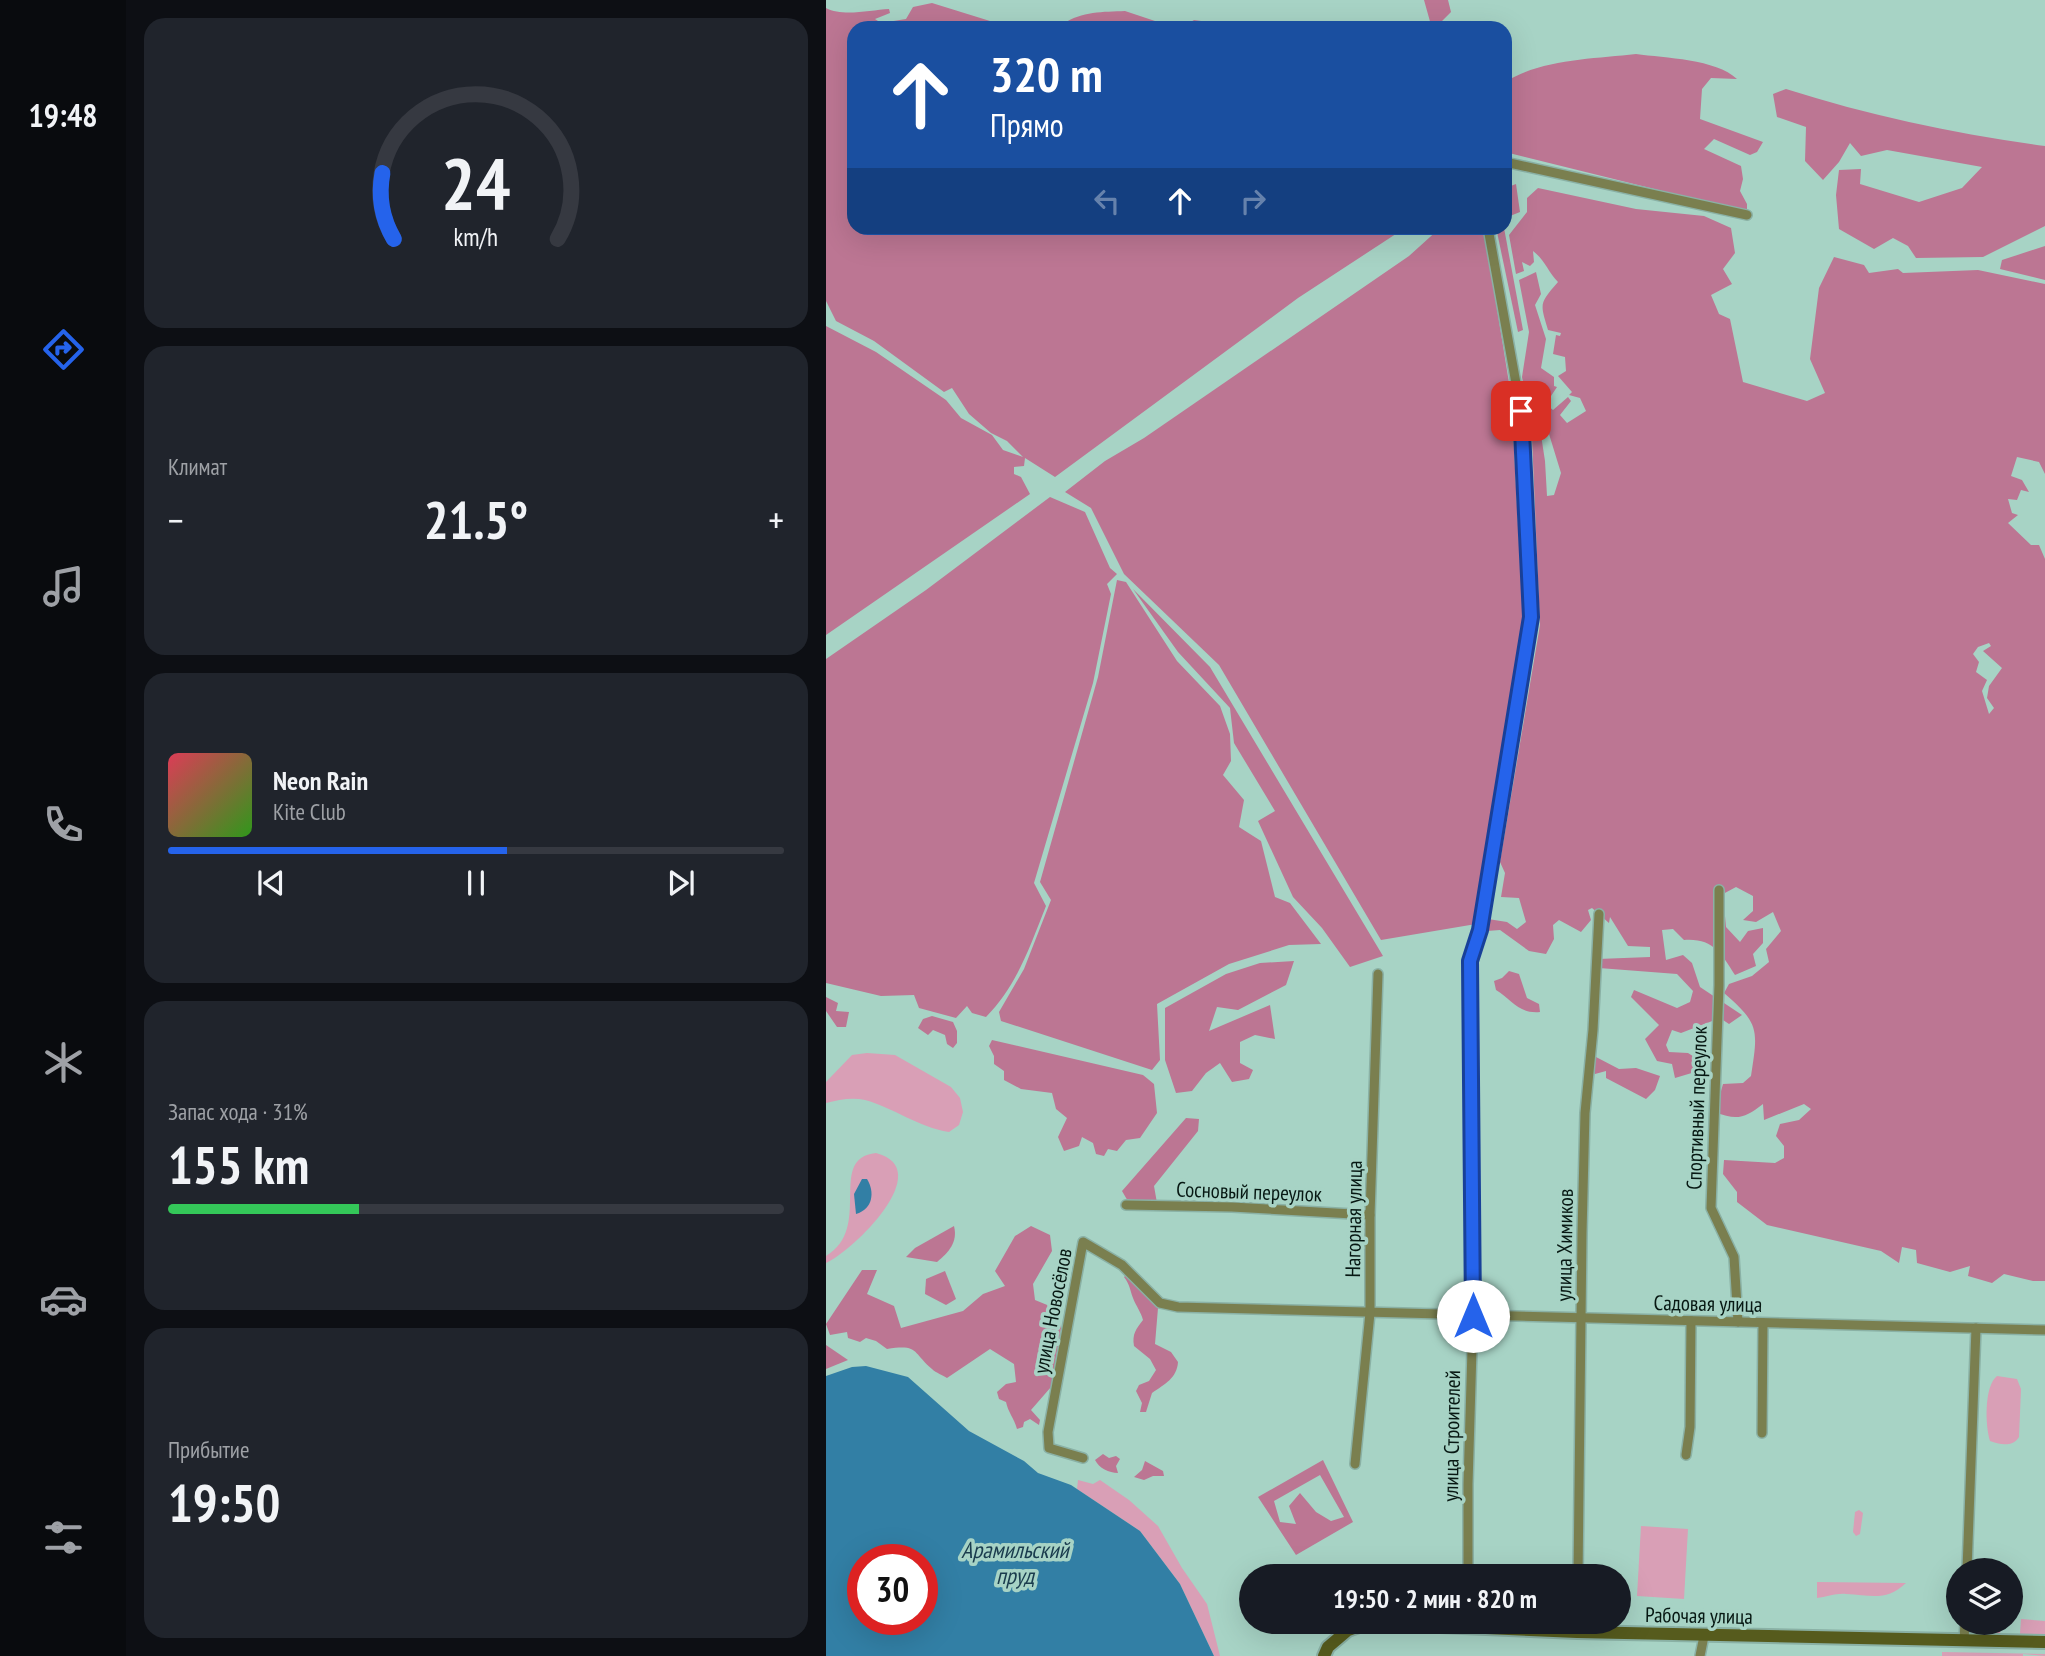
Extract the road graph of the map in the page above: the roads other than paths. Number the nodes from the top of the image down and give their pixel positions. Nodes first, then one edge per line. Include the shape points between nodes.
1 (1512, 164) edge
2 (1747, 215) dead end
3 (1489, 235) edge
4 (1719, 890) dead end
5 (1599, 914) dead end
6 (1378, 974) dead end
7 (1126, 1205) dead end
8 (1370, 1215) junction
9 (1370, 1313) junction
10 (1473, 1316) junction
11 (1581, 1318) junction
12 (1691, 1321) junction
13 (1738, 1322) junction
14 (1763, 1323) junction
15 (1976, 1328) junction
16 (2045, 1330) edge
17 (1762, 1433) dead end
18 (1686, 1455) dead end
19 (1083, 1458) dead end
20 (1355, 1464) dead end
21 (1967, 1558) edge
22 (1468, 1564) edge
23 (1578, 1564) edge
24 (1631, 1631) edge
25 (1343, 1634) edge
26 (1964, 1635) edge
27 (1704, 1636) junction
28 (1964, 1641) junction
29 (2045, 1642) edge
30 (1324, 1656) edge
31 (1700, 1656) edge

1 - 2 street
3 - 10 street, улица Строителей via 1521,411 1531,617 1480,930 1470,961
4 - 13 street, Спортивный переулок via 1711,1208 1734,1257
5 - 11 street, улица Химиков via 1586,1113
6 - 8 street, Нагорная улица
7 - 8 street, Сосновый переулок
8 - 9 street, Нагорная улица
9 - 10 street, Садовая улица
9 - 19 street, улица Новосёлов via 1160,1303 1122,1265 1083,1242 1048,1432 1049,1448
9 - 20 street, Нагорная улица
10 - 11 street, Садовая улица
10 - 22 street, улица Строителей
11 - 12 street, Садовая улица
11 - 23 street, улица Химиков
12 - 13 street, Садовая улица
12 - 18 street
13 - 14 street, Садовая улица
14 - 15 street, Садовая улица
14 - 17 street
15 - 16 street, Садовая улица
15 - 21 street
24 - 27 main road, Рабочая улица
25 - 30 main road, Рабочая улица
26 - 28 street
27 - 28 main road, Рабочая улица
27 - 31 street
28 - 29 main road, Рабочая улица

